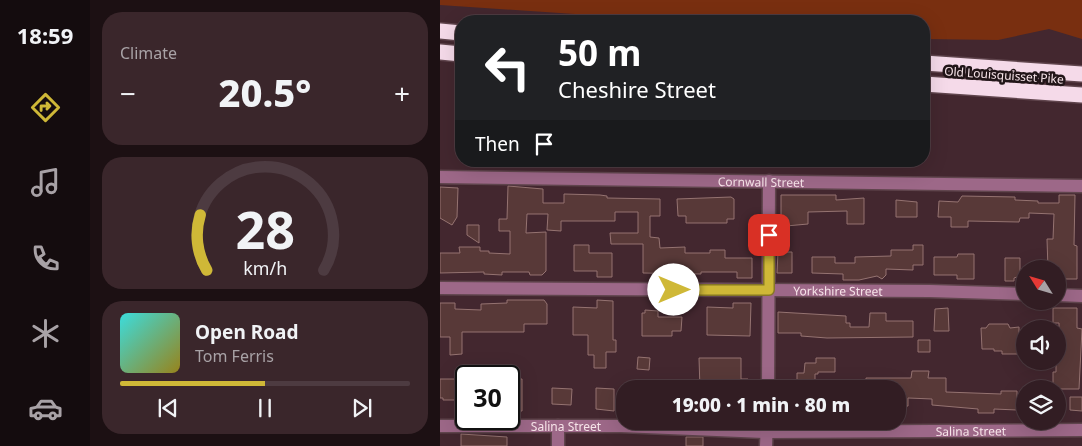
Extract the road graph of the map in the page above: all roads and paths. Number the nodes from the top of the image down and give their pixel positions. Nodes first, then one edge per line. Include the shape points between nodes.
1 (440, 31) edge
2 (455, 32) edge
3 (440, 52) edge
4 (455, 53) edge
5 (930, 63) edge
6 (1082, 74) edge
7 (930, 84) edge
8 (1082, 96) edge
9 (440, 177) edge
10 (769, 181) junction
11 (1082, 186) edge
12 (440, 288) edge
13 (769, 290) junction
14 (1016, 294) edge
15 (1066, 295) edge
16 (1082, 296) edge
17 (768, 380) edge
18 (440, 426) edge
19 (558, 426) junction
20 (616, 426) edge
21 (906, 428) edge
22 (767, 430) edge
23 (1082, 430) edge
24 (558, 446) edge
25 (766, 446) edge

1 - 2 highway
3 - 4 highway
5 - 6 highway, Old Louisquisset Pike
7 - 8 highway, Old Louisquisset Pike
9 - 10 street, Cornwall Street
10 - 11 street, Cornwall Street
10 - 13 street
12 - 13 street, Yorkshire Street
13 - 14 street, Yorkshire Street
13 - 17 street
15 - 16 street
18 - 19 street, Salina Street
19 - 20 street, Salina Street
19 - 24 street
21 - 23 street, Salina Street
22 - 25 street

